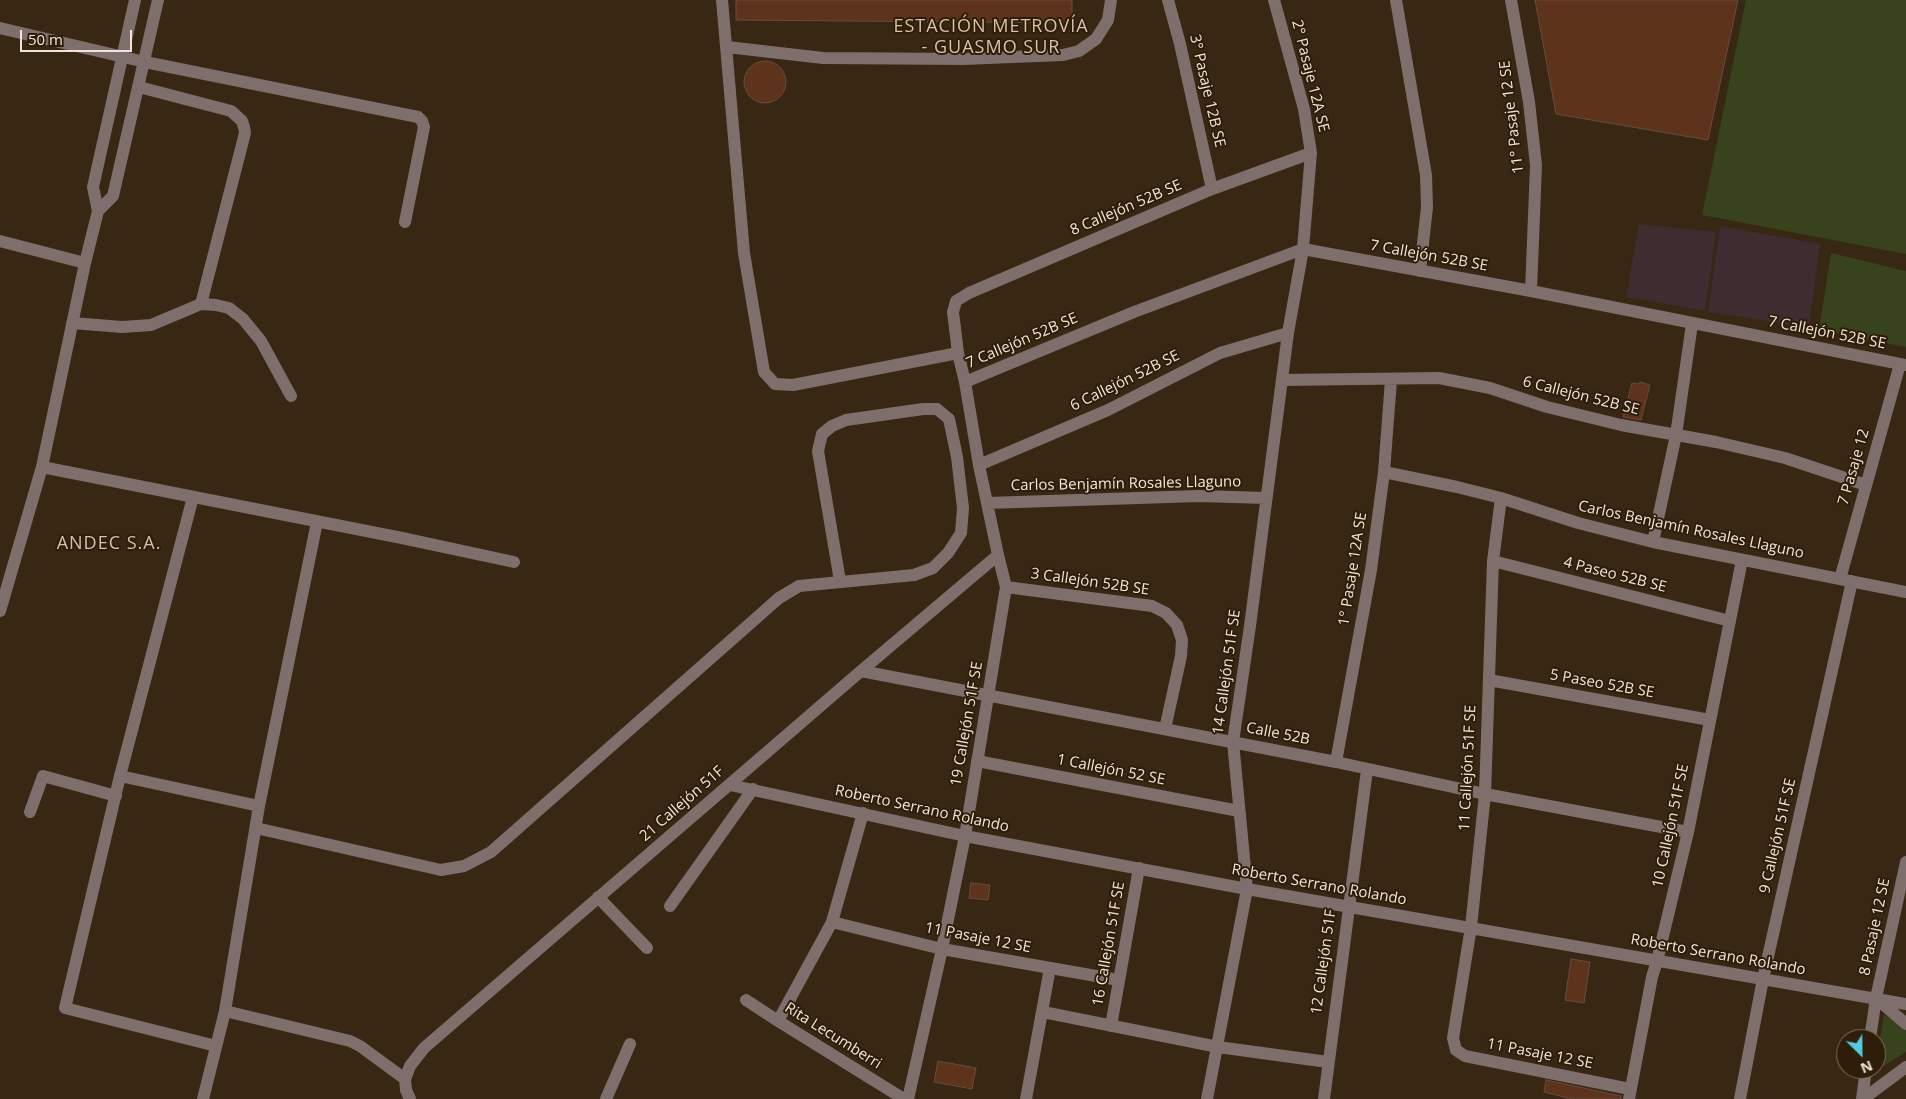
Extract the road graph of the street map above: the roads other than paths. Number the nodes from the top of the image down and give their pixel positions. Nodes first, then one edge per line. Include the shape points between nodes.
1 (135, 0) edge
2 (158, 0) edge
3 (722, 0) edge
4 (1111, 0) edge
5 (1168, 0) edge
6 (1274, 0) edge
7 (1396, 0) edge
8 (1512, 0) edge
9 (0, 28) edge
10 (727, 47) junction
11 (121, 56) junction
12 (144, 62) junction
13 (139, 87) junction
14 (1312, 153) junction
15 (1212, 189) junction
16 (98, 211) junction
17 (405, 222) dead end
18 (0, 240) edge
19 (1303, 249) junction
20 (85, 263) junction
21 (1420, 271) junction
22 (1531, 291) junction
23 (956, 301) joint
24 (201, 304) junction
25 (72, 323) junction
26 (1692, 324) junction
27 (1288, 333) junction
28 (958, 353) junction
29 (1903, 365) edge
30 (1282, 380) junction
31 (1390, 380) junction
32 (965, 382) junction
33 (291, 396) dead end
34 (1676, 435) junction
35 (979, 465) junction
36 (42, 467) junction
37 (1384, 472) junction
38 (1866, 485) junction
39 (193, 497) junction
40 (1266, 498) junction
41 (1501, 498) junction
42 (987, 504) junction
43 (317, 522) junction
44 (1653, 542) junction
45 (998, 555) junction
46 (1742, 560) junction
47 (1493, 561) junction
48 (514, 562) dead end
49 (1846, 580) junction
50 (840, 581) junction
51 (1006, 587) junction
52 (1906, 592) edge
53 (0, 611) edge
54 (1730, 621) junction
55 (861, 671) junction
56 (1489, 680) junction
57 (988, 694) junction
58 (1710, 720) junction
59 (1165, 729) junction
60 (1234, 742) junction
61 (977, 761) junction
62 (1336, 762) junction
63 (1367, 770) junction
64 (120, 776) junction
65 (730, 785) junction
66 (753, 789) junction
67 (1485, 794) junction
68 (116, 796) junction
69 (259, 806) junction
70 (1239, 811) junction
71 (30, 812) dead end
72 (864, 813) junction
73 (256, 828) junction
74 (1688, 832) junction
75 (965, 836) junction
76 (1906, 862) edge
77 (1139, 868) junction
78 (1247, 889) junction
79 (598, 897) junction
80 (670, 906) dead end
81 (1348, 906) junction
82 (832, 922) junction
83 (1471, 927) junction
84 (647, 948) dead end
85 (942, 949) junction
86 (1657, 961) junction
87 (1050, 968) junction
88 (1763, 979) junction
89 (1118, 980) junction
90 (1876, 998) junction
91 (746, 1000) dead end
92 (1906, 1004) edge
93 (225, 1011) junction
94 (1043, 1012) junction
95 (778, 1021) junction
96 (1906, 1024) edge
97 (1110, 1026) junction
98 (1871, 1029) edge
99 (1453, 1038) joint
100 (630, 1044) dead end
101 (216, 1046) junction
102 (1218, 1047) junction
103 (1328, 1062) junction
104 (1906, 1067) edge
105 (1865, 1079) edge
106 (407, 1089) edge
107 (1629, 1094) edge
108 (203, 1099) edge
109 (606, 1099) edge
110 (906, 1099) edge
111 (1026, 1099) edge
112 (1207, 1099) edge
113 (1324, 1099) edge
114 (1740, 1099) edge
115 (1862, 1099) edge

1 - 11 street
2 - 12 street
3 - 10 street
4 - 10 street via 1108,20 1096,39 1079,51 1063,55 963,59 823,58
5 - 15 street, 3° Pasaje 12B SE
6 - 14 street, 2° Pasaje 12A SE via 1304,110
7 - 21 street via 1426,175 1427,207
8 - 22 street, 11° Pasaje 12 SE via 1536,165
9 - 11 street
10 - 28 street via 744,253 764,372 775,384 793,385
11 - 12 street
11 - 16 street via 93,187
12 - 13 street
12 - 17 street via 418,117 424,127
13 - 16 street via 113,196
13 - 24 street via 230,111 244,127
14 - 15 street, 8 Callejón 52B SE
14 - 19 street, 2° Pasaje 12A SE
15 - 23 street, 8 Callejón 52B SE
16 - 20 street
18 - 20 street
19 - 21 street, 7 Callejón 52B SE
19 - 27 street, 14 Callejón 51F SE
19 - 32 street, 7 Callejón 52B SE via 1134,312
20 - 25 street
21 - 22 street, 7 Callejón 52B SE
22 - 26 street, 7 Callejón 52B SE
23 - 28 street, 19 Callejón 51F SE via 953,312
24 - 25 street via 152,325 122,327
24 - 33 street via 229,308 243,319 260,341
25 - 36 street
26 - 29 street, 7 Callejón 52B SE
26 - 34 street
27 - 30 street, 14 Callejón 51F SE
27 - 35 street, 6 Callejón 52B SE via 1220,353 1108,410
28 - 32 street, 19 Callejón 51F SE
29 - 38 street, 7 Pasaje 12
30 - 31 street, 6 Callejón 52B SE
30 - 40 street, 14 Callejón 51F SE
31 - 34 street, 6 Callejón 52B SE via 1440,378 1490,388 1621,425
31 - 37 street, 1° Pasaje 12A SE
32 - 35 street, 19 Callejón 51F SE
34 - 38 street, 6 Callejón 52B SE via 1785,458
34 - 44 street
35 - 42 street, 19 Callejón 51F SE
36 - 39 street
36 - 53 street
37 - 41 street, Carlos Benjamín Rosales Llaguno
37 - 62 street, 1° Pasaje 12A SE via 1371,570
38 - 49 street, 7 Pasaje 12
39 - 43 street
39 - 64 street
40 - 42 street, Carlos Benjamín Rosales Llaguno via 1199,496
40 - 60 street, 14 Callejón 51F SE
41 - 44 street, Carlos Benjamín Rosales Llaguno via 1578,523
41 - 47 street, 11 Callejón 51F SE
42 - 45 street, 19 Callejón 51F SE
43 - 48 street
43 - 69 street
44 - 46 street, Carlos Benjamín Rosales Llaguno
45 - 51 street, 19 Callejón 51F SE
45 - 55 street, 21 Callejón 51F
46 - 49 street, Carlos Benjamín Rosales Llaguno
46 - 54 street, 10 Callejón 51F SE
47 - 54 street, 4 Paseo 52B SE
47 - 56 street, 11 Callejón 51F SE
49 - 52 street, Carlos Benjamín Rosales Llaguno
49 - 88 street, 9 Callejón 51F SE
50 - 50 street via 914,575 933,568 948,554 961,533 963,508 949,419 938,409 846,420 822,434 818,451
50 - 73 street via 799,586 780,598 491,852 464,866 441,870
51 - 57 street, 19 Callejón 51F SE
51 - 59 street, 3 Callejón 52B SE via 1152,606 1166,613 1177,625 1182,640
54 - 58 street, 10 Callejón 51F SE
55 - 57 street, Calle 52B
55 - 65 street, 21 Callejón 51F
56 - 58 street, 5 Paseo 52B SE
56 - 67 street, 11 Callejón 51F SE
57 - 59 street, Calle 52B
57 - 61 street, 19 Callejón 51F SE
58 - 74 street, 10 Callejón 51F SE
59 - 60 street, Calle 52B
60 - 62 street, Calle 52B
60 - 70 street, 14 Callejón 51F SE
61 - 70 street, 1 Callejón 52 SE
61 - 75 street, 19 Callejón 51F SE
62 - 63 street, Calle 52B
63 - 67 street, Calle 52B
63 - 81 street, 12 Callejón 51F
64 - 68 street
64 - 69 street
65 - 66 street, Roberto Serrano Rolando
65 - 79 street, 21 Callejón 51F
66 - 72 street, Roberto Serrano Rolando
66 - 80 street
67 - 74 street, Calle 52B
67 - 83 street, 11 Callejón 51F SE
68 - 71 street via 43,776
68 - 101 street via 65,1008
69 - 73 street
70 - 78 street, 14 Callejón 51F SE
72 - 75 street, Roberto Serrano Rolando
72 - 82 street
73 - 93 street
74 - 86 street, 10 Callejón 51F SE
75 - 77 street, Roberto Serrano Rolando
75 - 85 street, 19 Callejón 51F SE
76 - 90 street, 8 Pasaje 12 SE
77 - 78 street, Roberto Serrano Rolando
77 - 89 street, 16 Callejón 51F SE
78 - 81 street, Roberto Serrano Rolando
78 - 102 street, 14 Callejón 51F SE
79 - 84 street
79 - 106 street, 21 Callejón 51F via 424,1048 410,1066
81 - 83 street, Roberto Serrano Rolando
81 - 103 street, 12 Callejón 51F
82 - 85 street, 11 Pasaje 12 SE
82 - 95 street
83 - 86 street, Roberto Serrano Rolando
83 - 99 street, 11 Callejón 51F SE
85 - 87 street, 11 Pasaje 12 SE
85 - 110 street, 19 Callejón 51F SE
86 - 88 street, Roberto Serrano Rolando
86 - 107 street, 10 Callejón 51F SE
87 - 89 street, 11 Pasaje 12 SE
87 - 94 street
88 - 90 street, Roberto Serrano Rolando
88 - 114 street, 9 Callejón 51F SE
89 - 97 street, 16 Callejón 51F SE
90 - 92 street, Roberto Serrano Rolando
90 - 96 street
90 - 98 street, 8 Pasaje 12 SE
91 - 95 street, Rita Lecumberri
93 - 101 street
93 - 106 street via 350,1041 360,1046
94 - 97 street
94 - 111 street
95 - 110 street, Rita Lecumberri
97 - 102 street
99 - 107 street, 11 Pasaje 12 SE via 1456,1050 1465,1056
100 - 109 street
101 - 108 street
102 - 103 street
102 - 112 street, 14 Callejón 51F SE
103 - 113 street, 12 Callejón 51F
104 - 115 street
105 - 115 street

